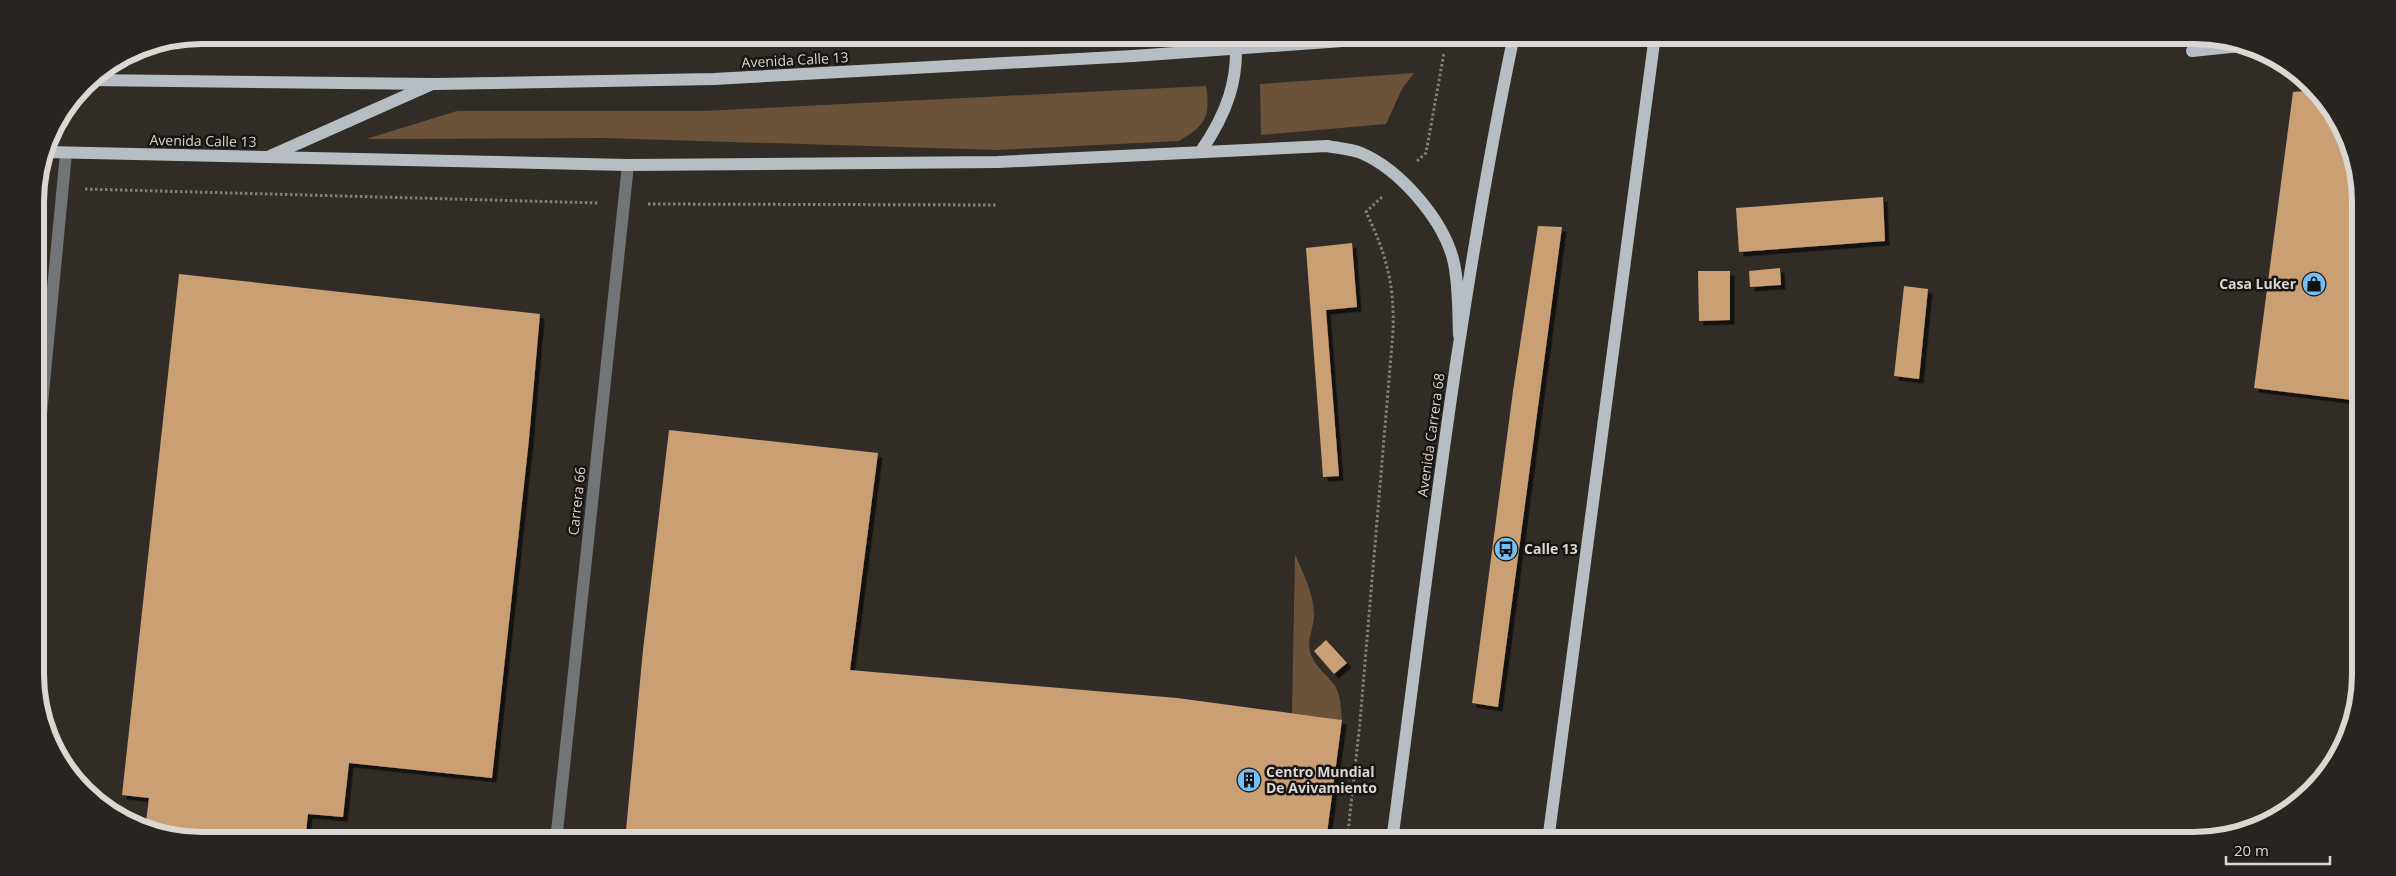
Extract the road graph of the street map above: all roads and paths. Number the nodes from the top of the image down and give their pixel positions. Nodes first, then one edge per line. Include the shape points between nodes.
1 (1235, 44) edge
2 (1300, 44) edge
3 (1446, 44) dead end
4 (1512, 44) edge
5 (1654, 44) edge
6 (2228, 48) edge
7 (2192, 51) dead end
8 (101, 80) edge
9 (434, 84) junction
10 (1201, 151) junction
11 (52, 152) edge
12 (66, 153) junction
13 (1426, 153) dead end
14 (265, 158) junction
15 (628, 165) junction
16 (62, 188) junction
17 (624, 204) junction
18 (997, 205) dead end
19 (1366, 212) dead end
20 (1459, 335) junction
21 (44, 381) edge
22 (557, 832) edge
23 (1348, 832) edge
24 (1393, 832) edge
25 (1549, 832) edge

1 - 10 main road via 1232,91 1225,112
2 - 9 main road, Avenida Calle 13, bridge via 714,79
3 - 13 path
4 - 20 main road, Avenida Carrera 68
5 - 25 main road
6 - 7 main road
8 - 9 main road, Avenida Calle 13
9 - 14 main road, Avenida Calle 13
10 - 15 main road via 998,162
10 - 20 main road via 1327,146 1359,152 1386,166 1411,190 1443,234 1453,260
11 - 12 main road, Avenida Calle 13
12 - 14 main road, Avenida Calle 13
12 - 16 street
14 - 15 main road
15 - 17 street, Carrera 66
16 - 17 path
16 - 21 street
17 - 18 path
17 - 22 street, Carrera 66
19 - 23 path via 1390,272 1394,310
20 - 24 main road, Avenida Carrera 68

